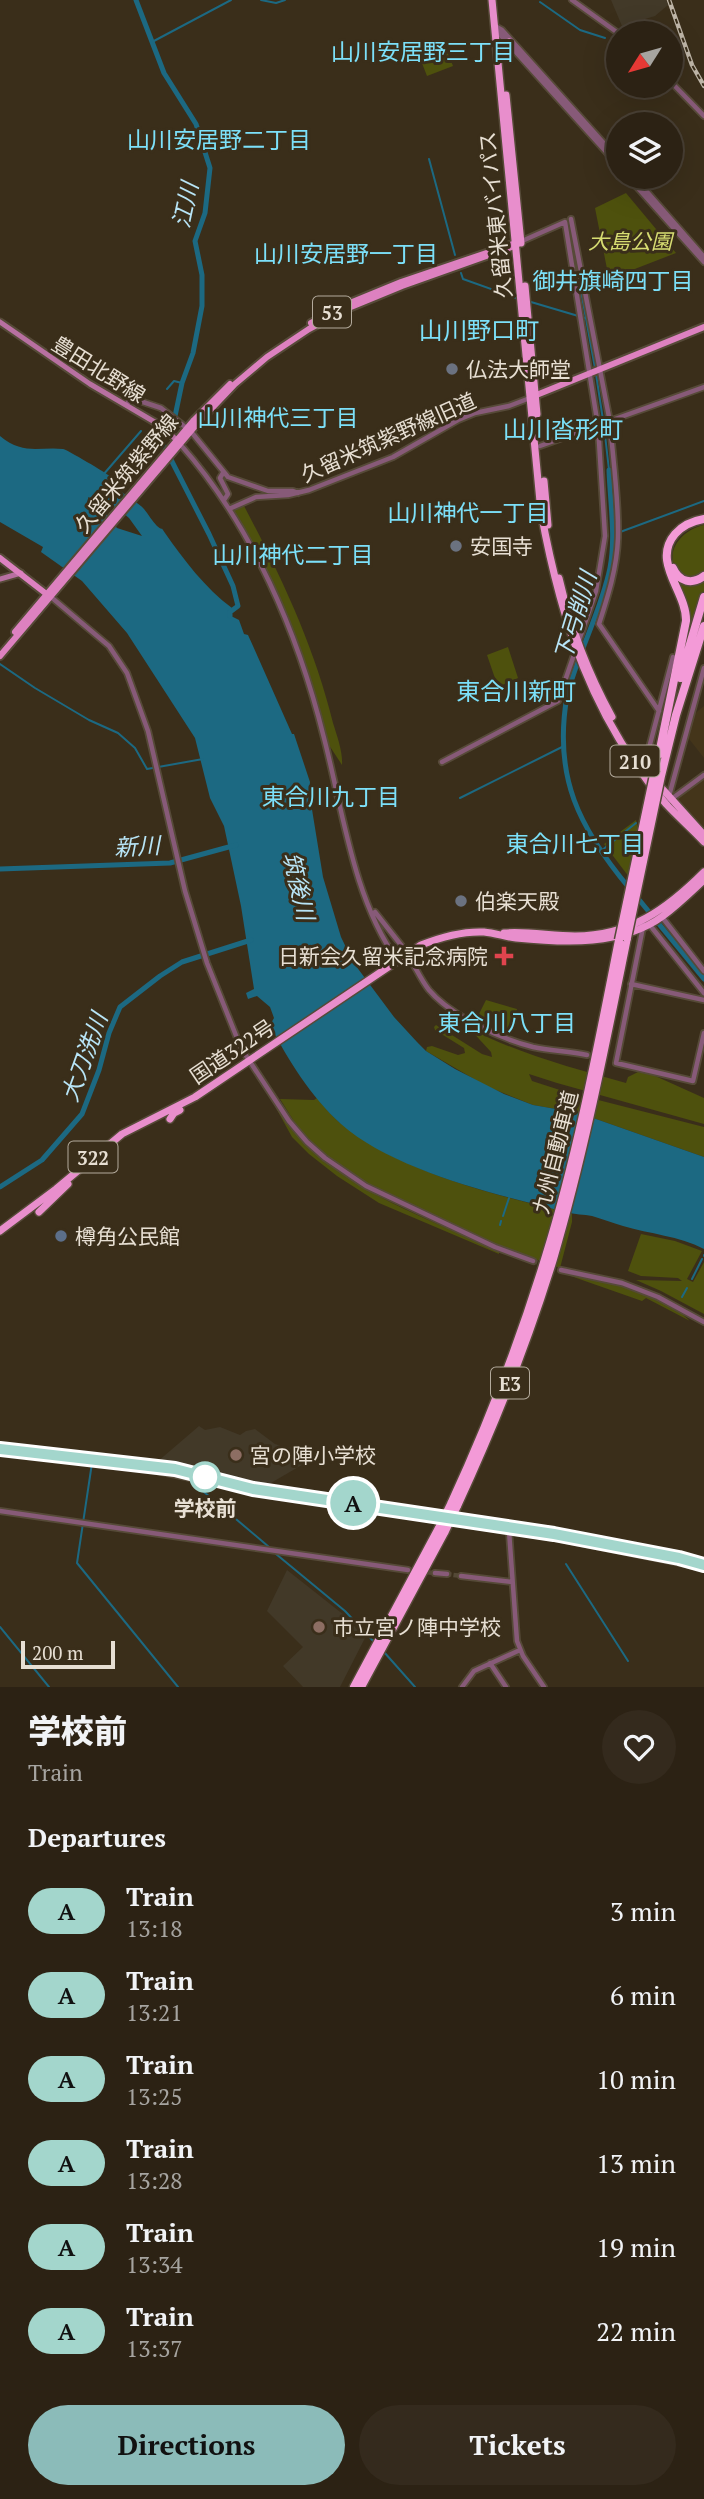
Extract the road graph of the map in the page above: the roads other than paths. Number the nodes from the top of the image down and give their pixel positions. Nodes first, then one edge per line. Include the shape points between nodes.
1 (495, 0) edge
2 (572, 0) edge
3 (606, 24) edge
4 (497, 28) junction
5 (509, 42) junction
6 (501, 47) junction
7 (683, 94) edge
8 (704, 116) edge
9 (606, 149) edge
10 (606, 149) edge
11 (639, 189) edge
12 (644, 189) edge
13 (571, 219) dead end
14 (518, 243) junction
15 (704, 257) edge
16 (704, 262) edge
17 (0, 322) edge
18 (704, 327) edge
19 (599, 369) junction
20 (591, 372) junction
21 (704, 387) edge
22 (533, 396) junction
23 (126, 405) junction
24 (610, 422) junction
25 (184, 426) dead end
26 (598, 426) junction
27 (193, 434) dead end
28 (177, 444) junction
29 (540, 446) junction
30 (223, 473) junction
31 (298, 494) junction
32 (224, 500) junction
33 (229, 509) junction
34 (704, 521) edge
35 (0, 557) edge
36 (21, 573) junction
37 (704, 576) edge
38 (0, 579) edge
39 (49, 596) junction
40 (704, 597) edge
41 (43, 603) junction
42 (704, 626) edge
43 (577, 646) junction
44 (0, 650) edge
45 (0, 656) edge
46 (673, 657) dead end
47 (584, 665) junction
48 (704, 668) edge
49 (659, 711) junction
50 (659, 754) junction
51 (442, 762) dead end
52 (644, 767) junction
53 (658, 773) junction
54 (704, 775) edge
55 (668, 800) junction
56 (704, 835) edge
57 (704, 842) edge
58 (704, 872) edge
59 (704, 880) edge
60 (371, 908) junction
61 (651, 920) junction
62 (405, 950) dead end
63 (410, 957) dead end
64 (704, 960) edge
65 (396, 961) junction
66 (703, 969) edge
67 (631, 984) junction
68 (704, 993) edge
69 (704, 1000) edge
70 (704, 1033) edge
71 (587, 1055) dead end
72 (251, 1060) junction
73 (193, 1098) junction
74 (154, 1117) junction
75 (138, 1126) junction
76 (71, 1177) junction
77 (37, 1197) dead end
78 (39, 1212) dead end
79 (0, 1231) edge
80 (533, 1261) tunnel mouth
81 (561, 1270) tunnel mouth
82 (704, 1322) edge
83 (138, 1467) dead end
84 (0, 1511) edge
85 (442, 1530) junction
86 (509, 1531) junction
87 (704, 1566) edge
88 (408, 1570) tunnel mouth
89 (435, 1573) tunnel mouth
90 (447, 1574) tunnel mouth
91 (461, 1576) tunnel mouth
92 (512, 1582) junction
93 (520, 1650) junction
94 (489, 1663) junction
95 (354, 1687) edge
96 (361, 1687) edge
97 (462, 1687) edge
98 (506, 1687) edge
99 (544, 1687) edge

1 - 4 highway, 久留米東バイパス / 210
2 - 3 street
4 - 5 street
4 - 6 highway, 久留米東バイパス / 210
4 - 9 street
4 - 14 highway, 久留米東バイパス / 210
5 - 6 highway
5 - 10 street
6 - 14 highway, 久留米東バイパス / 210
7 - 8 street
11 - 16 street
12 - 15 street
13 - 19 street
14 - 20 street via 565,222
14 - 22 highway, 久留米東バイパス / 210
14 - 28 main road, 久留米筑紫野線 / 53 via 369,299 309,329 235,384
17 - 23 main road, 豊田北野線
18 - 19 main road
19 - 20 main road
19 - 24 street
20 - 22 main road
20 - 26 street
21 - 24 street
22 - 29 highway, 久留米東バイパス / 210
22 - 31 street, 久留米筑紫野線旧道 via 458,420 393,457
22 - 43 highway, 久留米東バイパス / 210 via 546,538 557,593
23 - 25 street via 131,398 161,408
23 - 28 main road, 豊田北野線 via 158,424
24 - 26 street
24 - 49 street via 618,537 599,624
26 - 29 street
26 - 43 street via 605,536 596,591
27 - 30 street, 久留米筑紫野線旧道
28 - 32 street via 204,470
28 - 39 main road, 久留米筑紫野線 / 53
29 - 43 highway, 久留米東バイパス / 210 via 550,538
30 - 31 street, 久留米筑紫野線旧道 via 258,489
30 - 32 street via 220,478 228,494
31 - 33 street, 久留米筑紫野線旧道 via 256,497
32 - 33 street
33 - 60 street via 278,605 306,677 358,875
34 - 37 highway via 682,533 672,557 674,572 682,579 692,582
34 - 50 highway via 683,527 668,549 668,565 686,608 686,621
35 - 36 main road
36 - 38 main road
36 - 39 main road
39 - 41 main road, 久留米筑紫野線 / 53
39 - 72 street via 109,646 124,667 148,731 201,947 236,1038
40 - 50 highway, 九州自動車道 / E3
41 - 44 main road, 久留米筑紫野線 / 53
41 - 45 main road, 久留米筑紫野線 / 53
42 - 53 highway, 九州自動車道 / E3
43 - 47 highway, 久留米東バイパス / 210
43 - 51 street via 558,701
46 - 49 street
47 - 52 highway, 久留米東バイパス / 210
47 - 55 highway, 久留米東バイパス / 210 via 614,729
48 - 55 street
49 - 52 street
50 - 53 highway, 九州自動車道 / E3
52 - 55 highway, 久留米東バイパス / 210
53 - 85 highway, 九州自動車道 / E3, bridge via 596,1069 550,1255
54 - 55 street
55 - 56 highway, 久留米東バイパス / 210
55 - 57 highway, 久留米東バイパス / 210
58 - 61 highway, 国道322号 / 322
59 - 61 highway, 国道322号 / 322
60 - 62 street
60 - 65 street
61 - 65 highway, 国道322号 / 322 via 606,939 578,942 466,933 435,939
61 - 66 street
61 - 67 street
61 - 68 street
63 - 71 street via 431,992 470,1020 508,1039
64 - 66 street
65 - 72 highway, 国道322号 / 322
67 - 69 street
67 - 70 street via 616,1063 693,1081
72 - 73 highway, 国道322号 / 322
72 - 80 street via 298,1132 339,1169 405,1206
73 - 74 highway, 国道322号 / 322
73 - 74 highway via 168,1121
73 - 75 highway via 164,1107
74 - 75 highway, 国道322号 / 322
75 - 76 highway, 国道322号 / 322 via 111,1142
76 - 77 highway
76 - 78 highway
76 - 79 highway, 国道322号 / 322
81 - 82 street via 622,1283
83 - 86 street via 263,1493
84 - 88 street
85 - 95 highway, 九州自動車道 / E3
85 - 96 highway, 九州自動車道 / E3
86 - 87 street
86 - 92 street
89 - 90 street
91 - 92 street
92 - 93 street
93 - 94 street
93 - 99 street
94 - 97 street via 474,1671
94 - 98 street

